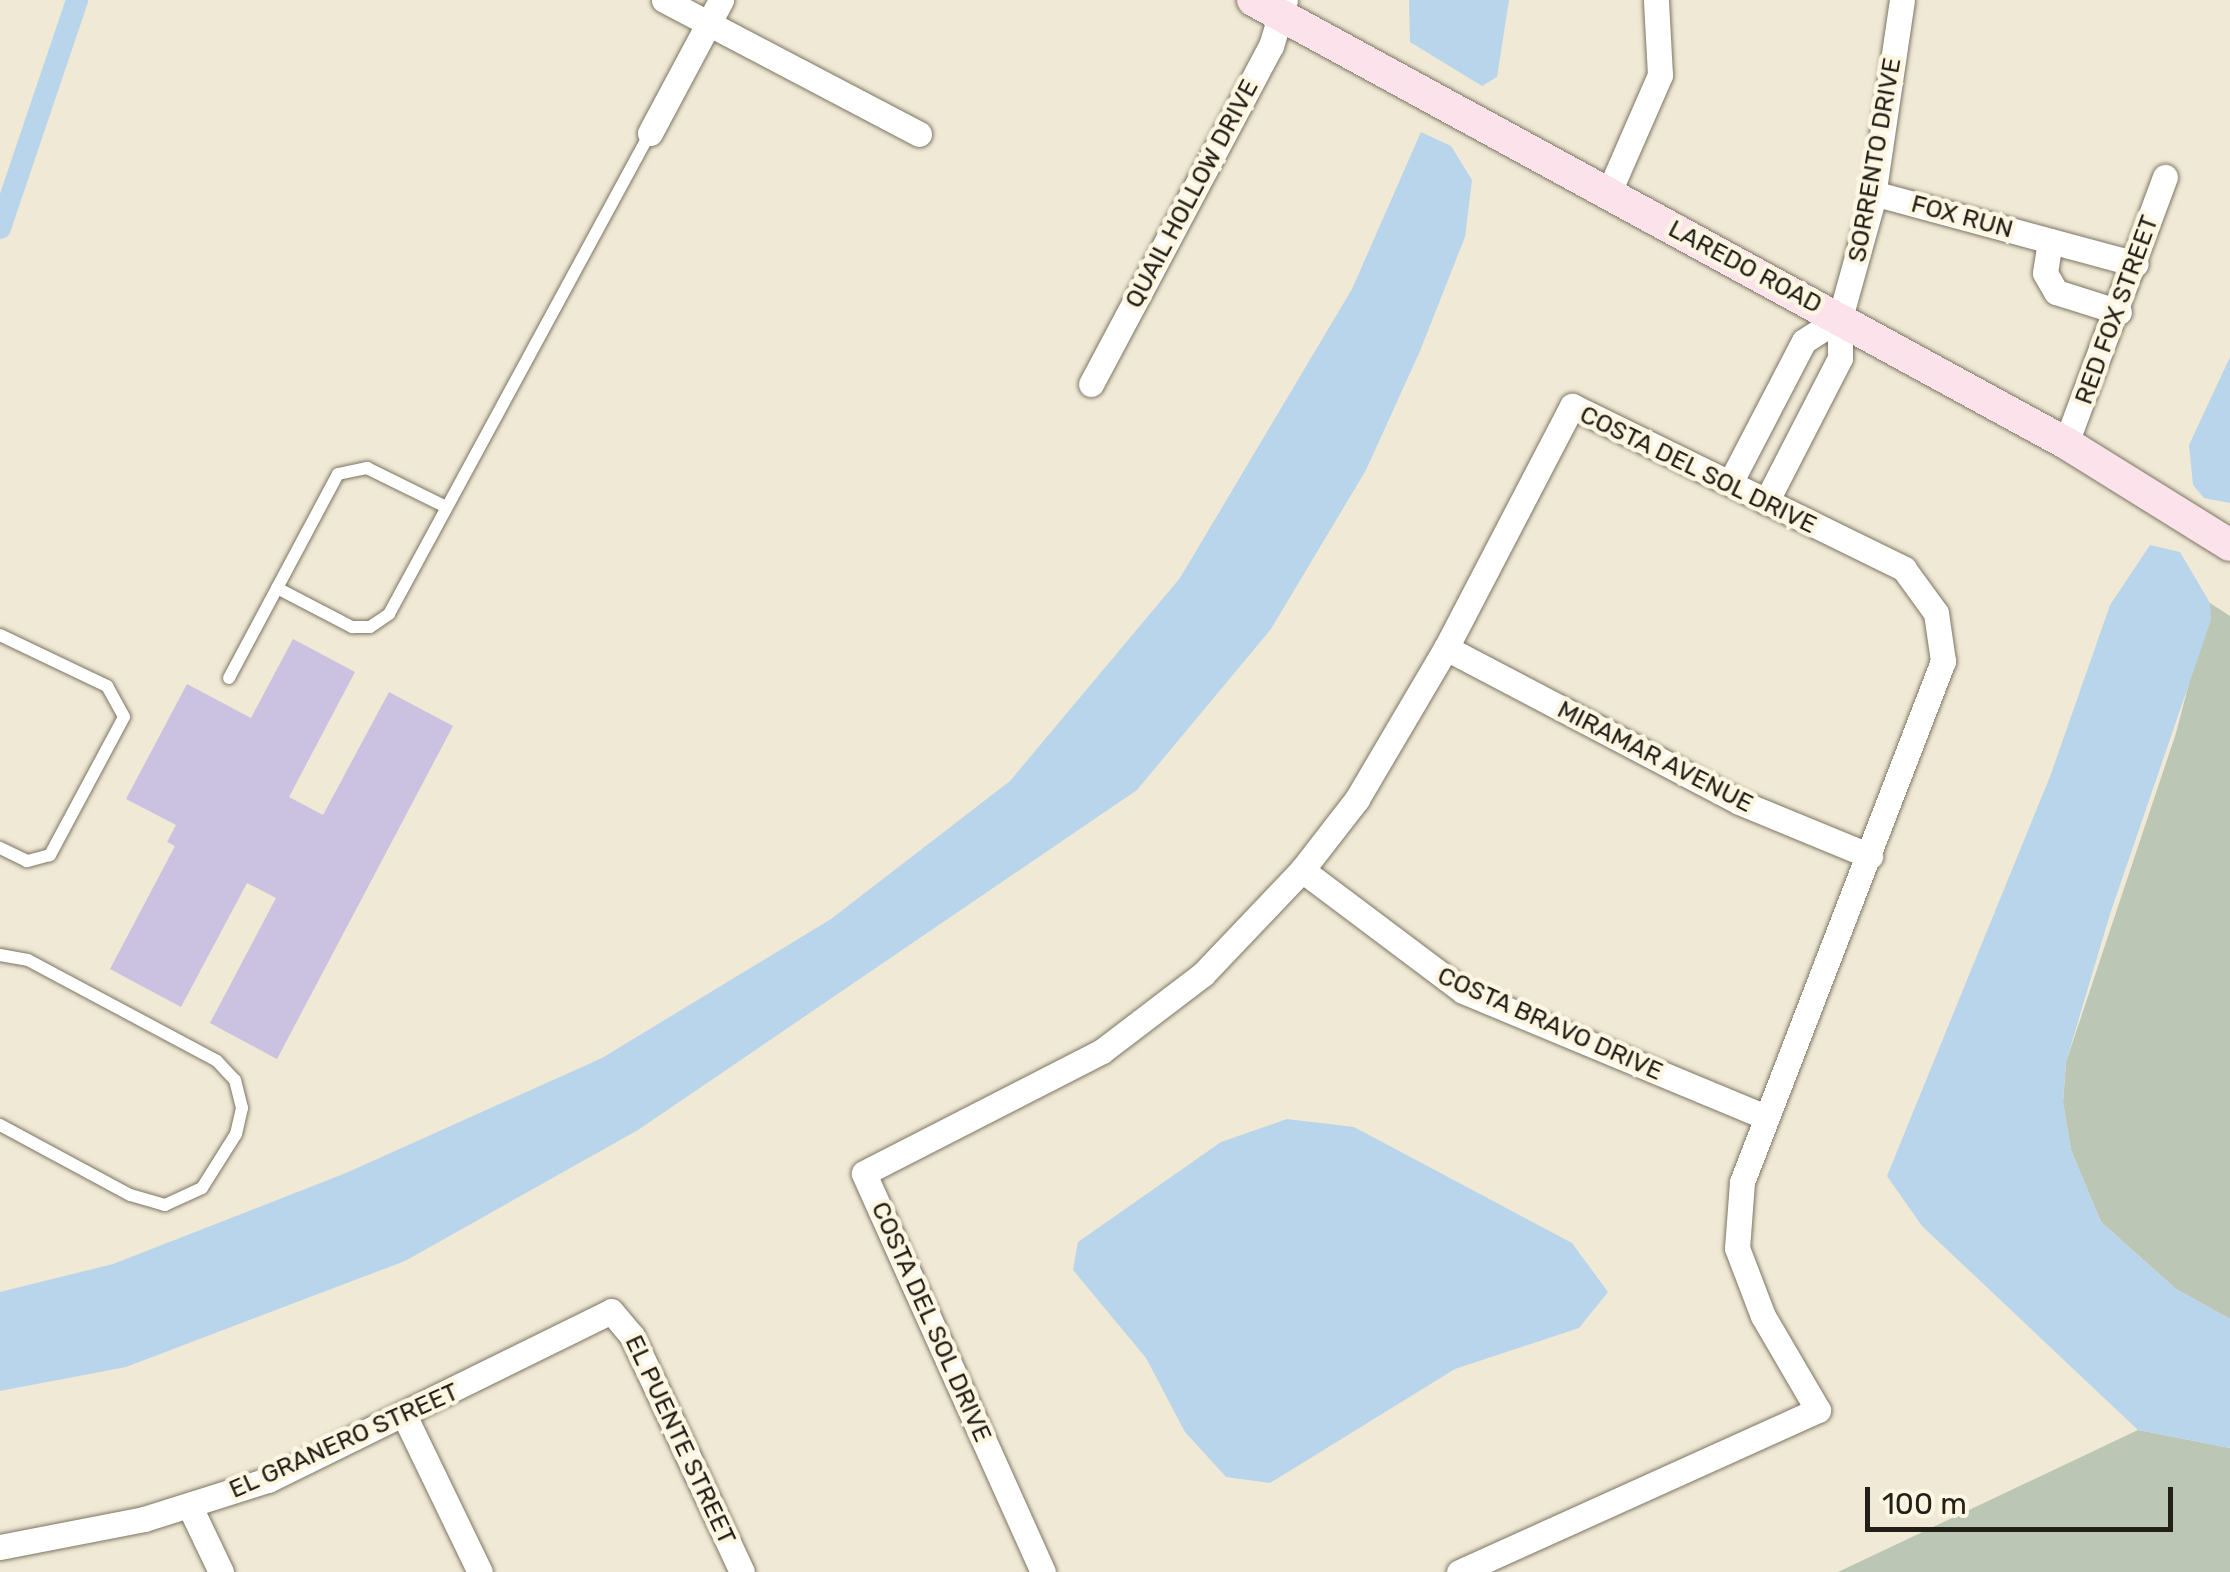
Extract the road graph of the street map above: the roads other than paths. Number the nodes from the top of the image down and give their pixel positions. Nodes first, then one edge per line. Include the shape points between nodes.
1 (664, 0) edge
2 (721, 0) edge
3 (1253, 0) edge
4 (1656, 0) edge
5 (1902, 0) edge
6 (1284, 8) edge
7 (708, 24) junction
8 (650, 133) joint
9 (918, 134) dead end
10 (2165, 177) dead end
11 (1873, 192) junction
12 (1608, 194) junction
13 (2050, 242) junction
14 (2136, 264) junction
15 (2119, 312) junction
16 (1840, 318) junction
17 (1091, 384) dead end
18 (2066, 442) junction
19 (1730, 483) junction
20 (1766, 502) junction
21 (446, 507) junction
22 (2230, 545) edge
23 (276, 588) junction
24 (0, 635) edge
25 (1446, 648) junction
26 (228, 678) dead end
27 (0, 848) edge
28 (1870, 856) junction
29 (1302, 870) junction
30 (0, 955) edge
31 (1765, 1116) junction
32 (0, 1124) edge
33 (615, 1312) joint
34 (405, 1418) junction
35 (190, 1506) junction
36 (0, 1547) edge
37 (221, 1572) edge
38 (480, 1572) edge
39 (742, 1572) edge
40 (1044, 1572) edge
41 (1459, 1572) edge

1 - 7 street
2 - 7 street
3 - 6 street, LAREDO ROAD
4 - 12 street via 1660,75
5 - 11 street, SORRENTO DRIVE
6 - 12 street, LAREDO ROAD
6 - 17 street, QUAIL HOLLOW DRIVE
7 - 8 street
7 - 9 street
8 - 21 lane
10 - 14 street, RED FOX STREET
11 - 13 street, FOX RUN
11 - 16 street, SORRENTO DRIVE
12 - 16 street, LAREDO ROAD
13 - 14 street, FOX RUN
13 - 15 street via 2045,273 2056,292
14 - 15 street, RED FOX STREET
15 - 18 street, RED FOX STREET
16 - 18 street, LAREDO ROAD
16 - 19 street via 1804,341
16 - 20 street, SORRENTO DRIVE via 1840,358
18 - 22 street, LAREDO ROAD
19 - 20 street, COSTA DEL SOL DRIVE
19 - 25 street, COSTA DEL SOL DRIVE via 1572,406
20 - 28 street, COSTA DEL SOL DRIVE via 1904,570 1936,613 1943,661
21 - 23 lane via 377,625 346,625
21 - 23 lane via 367,468 346,469
23 - 26 lane
24 - 27 lane via 121,700 122,726 50,854 27,861
25 - 28 street, MIRAMAR AVENUE via 1739,802
25 - 29 street, COSTA DEL SOL DRIVE via 1357,798
28 - 31 street, COSTA DEL SOL DRIVE
29 - 31 street, COSTA BRAVO DRIVE via 1463,991
29 - 40 street, COSTA DEL SOL DRIVE via 1202,974 1102,1051 864,1173
30 - 32 lane via 28,960 216,1061 235,1080 242,1108 212,1176 194,1195 165,1204 130,1195
31 - 41 street, COSTA DEL SOL DRIVE via 1742,1182 1736,1248 1763,1316 1818,1410
33 - 34 street, EL GRANERO STREET
33 - 39 street, EL PUENTE STREET
34 - 35 street, EL GRANERO STREET
34 - 38 street
35 - 36 street, EL GRANERO STREET
35 - 37 street

